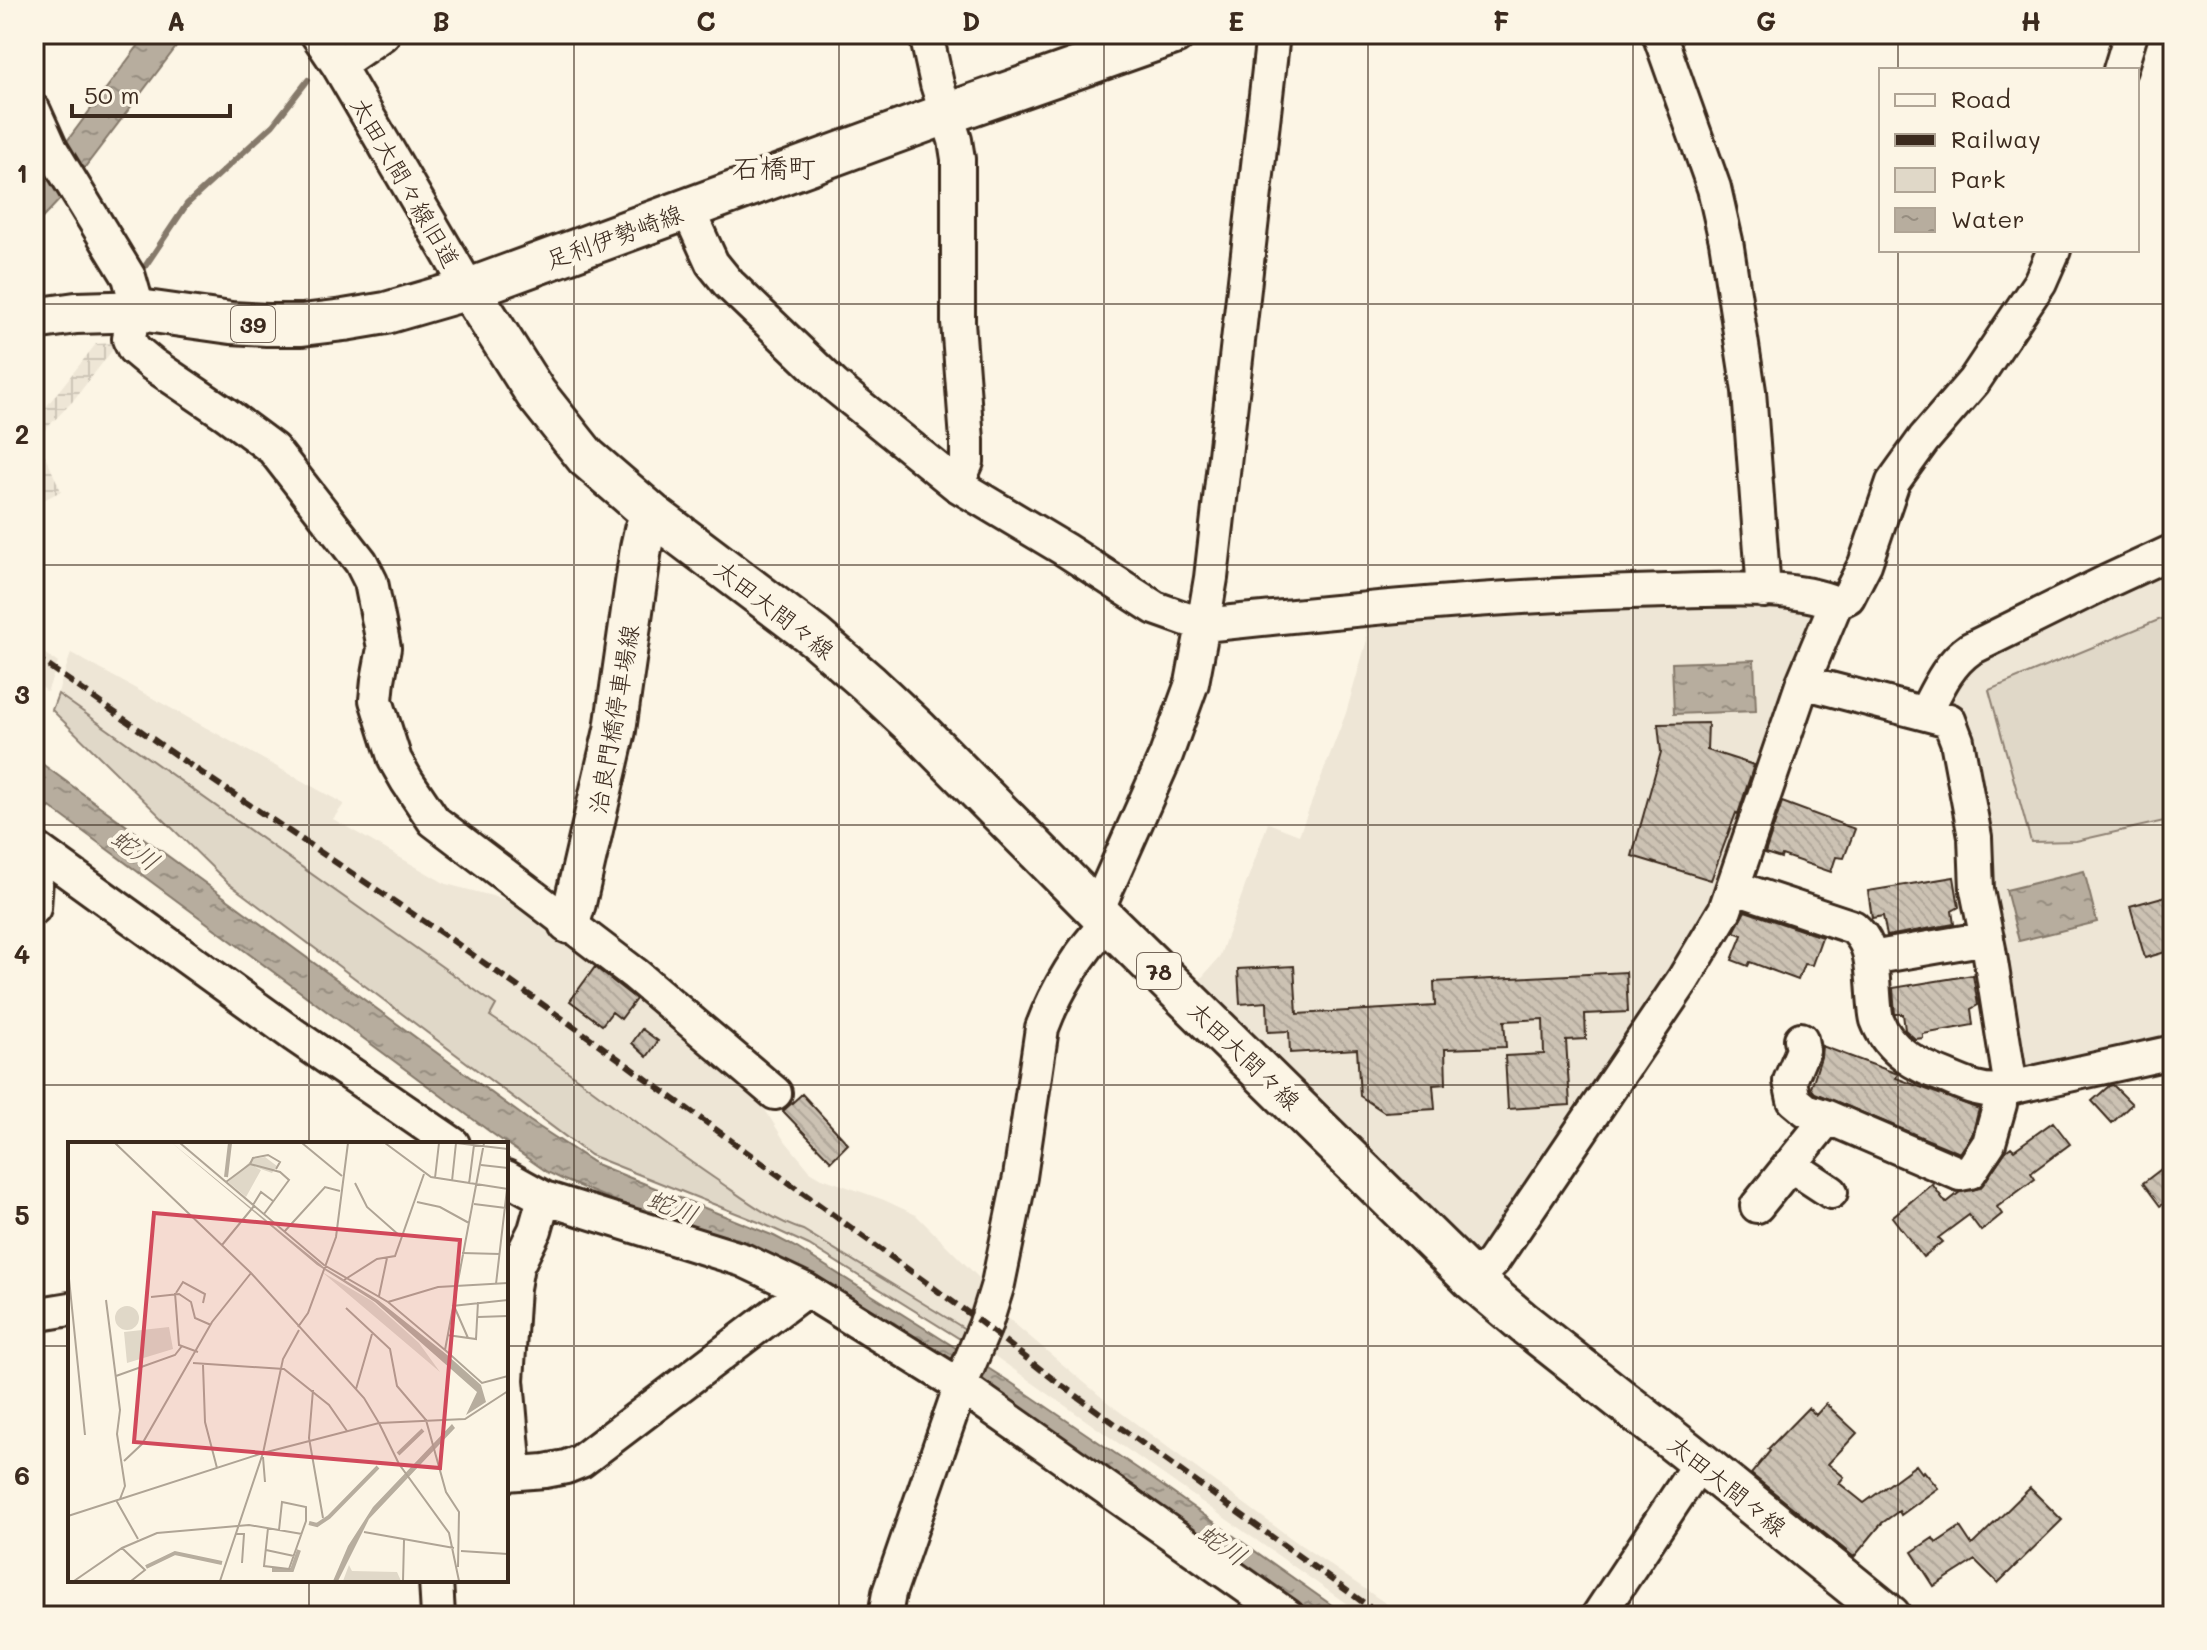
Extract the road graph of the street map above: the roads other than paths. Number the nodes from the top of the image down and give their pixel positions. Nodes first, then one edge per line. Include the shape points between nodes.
1 (317, 34) edge
2 (383, 34) edge
3 (926, 34) edge
4 (1174, 34) edge
5 (1273, 34) edge
6 (1659, 34) edge
7 (2131, 34) edge
8 (338, 65) junction
9 (2121, 68) edge
10 (34, 111) edge
11 (946, 114) junction
12 (688, 210) junction
13 (2053, 252) edge
14 (469, 289) junction
15 (134, 311) junction
16 (34, 319) edge
17 (957, 485) junction
18 (652, 514) junction
19 (2173, 551) edge
20 (1764, 591) junction
21 (1836, 603) junction
22 (1203, 625) junction
23 (1803, 682) junction
24 (1925, 713) junction
25 (36, 848) edge
26 (1733, 887) junction
27 (34, 908) edge
28 (1102, 914) junction
29 (569, 923) junction
30 (1987, 938) junction
31 (1871, 958) junction
32 (1801, 1039) dead end
33 (2173, 1052) edge
34 (2006, 1089) junction
35 (775, 1093) dead end
36 (1827, 1117) junction
37 (450, 1142) edge
38 (1790, 1165) junction
39 (508, 1178) edge
40 (1831, 1192) dead end
41 (544, 1198) junction
42 (1757, 1206) dead end
43 (1474, 1281) junction
44 (806, 1290) junction
45 (68, 1309) edge
46 (34, 1315) edge
47 (508, 1365) edge
48 (962, 1383) junction
49 (508, 1411) edge
50 (1700, 1462) junction
51 (510, 1473) edge
52 (436, 1582) edge
53 (1267, 1610) edge
54 (438, 1616) edge
55 (885, 1616) edge
56 (1598, 1616) edge
57 (1890, 1616) edge

1 - 8 street, 太田大間々線旧道
2 - 8 street
3 - 11 street
4 - 11 main road, 足利伊勢崎線 / 39
5 - 22 street
6 - 20 street via 1714,188 1726,241 1749,391
7 - 9 street
8 - 14 street, 太田大間々線旧道
10 - 15 street via 51,149 129,277
11 - 12 main road, 足利伊勢崎線 / 39
11 - 17 street via 958,159 958,322 967,440 967,462
12 - 14 main road, 足利伊勢崎線 / 39
12 - 17 street via 712,263 729,284 835,386
13 - 21 street via 2040,282 1974,381 1893,482 1865,564 1848,597
14 - 15 main road, 足利伊勢崎線 / 39 via 386,313 302,325
14 - 18 main road, 太田大間々線 / 78 via 563,429 586,457
15 - 16 main road, 足利伊勢崎線 / 39
15 - 29 street via 129,339 134,349 273,449 361,562 371,582 384,648 376,700 395,760 434,821
17 - 22 street via 1155,608
18 - 28 main road, 太田大間々線 / 78 via 868,683
18 - 29 main road, 治良門橋停車場線 via 641,548 615,730
19 - 24 street via 1959,656
20 - 21 street via 1819,596
20 - 22 street via 1501,597
21 - 23 street
22 - 28 street via 1192,683 1103,897
23 - 24 street
23 - 26 street
24 - 30 street via 1949,720 1957,741
25 - 27 street
25 - 37 street
26 - 31 street via 1853,927 1864,936
26 - 43 street via 1683,980
28 - 43 main road, 太田大間々線 / 78
28 - 48 street via 1094,938 1066,978 1042,1028 998,1284
29 - 35 street
30 - 31 street
30 - 34 street
31 - 34 street via 1876,1018 1897,1050 1910,1061 1977,1089
32 - 36 street via 1803,1050 1790,1081 1794,1100
33 - 34 street
34 - 36 street via 1989,1143 1970,1172 1960,1174
36 - 38 street
38 - 40 street
38 - 42 street
39 - 41 street
41 - 44 street via 743,1260
41 - 47 street via 517,1266
43 - 50 main road, 太田大間々線 / 78
44 - 48 street
44 - 51 street via 581,1461
45 - 46 street
48 - 53 street
48 - 55 street
49 - 51 street
50 - 56 street
50 - 57 main road, 太田大間々線 / 78
52 - 54 street

